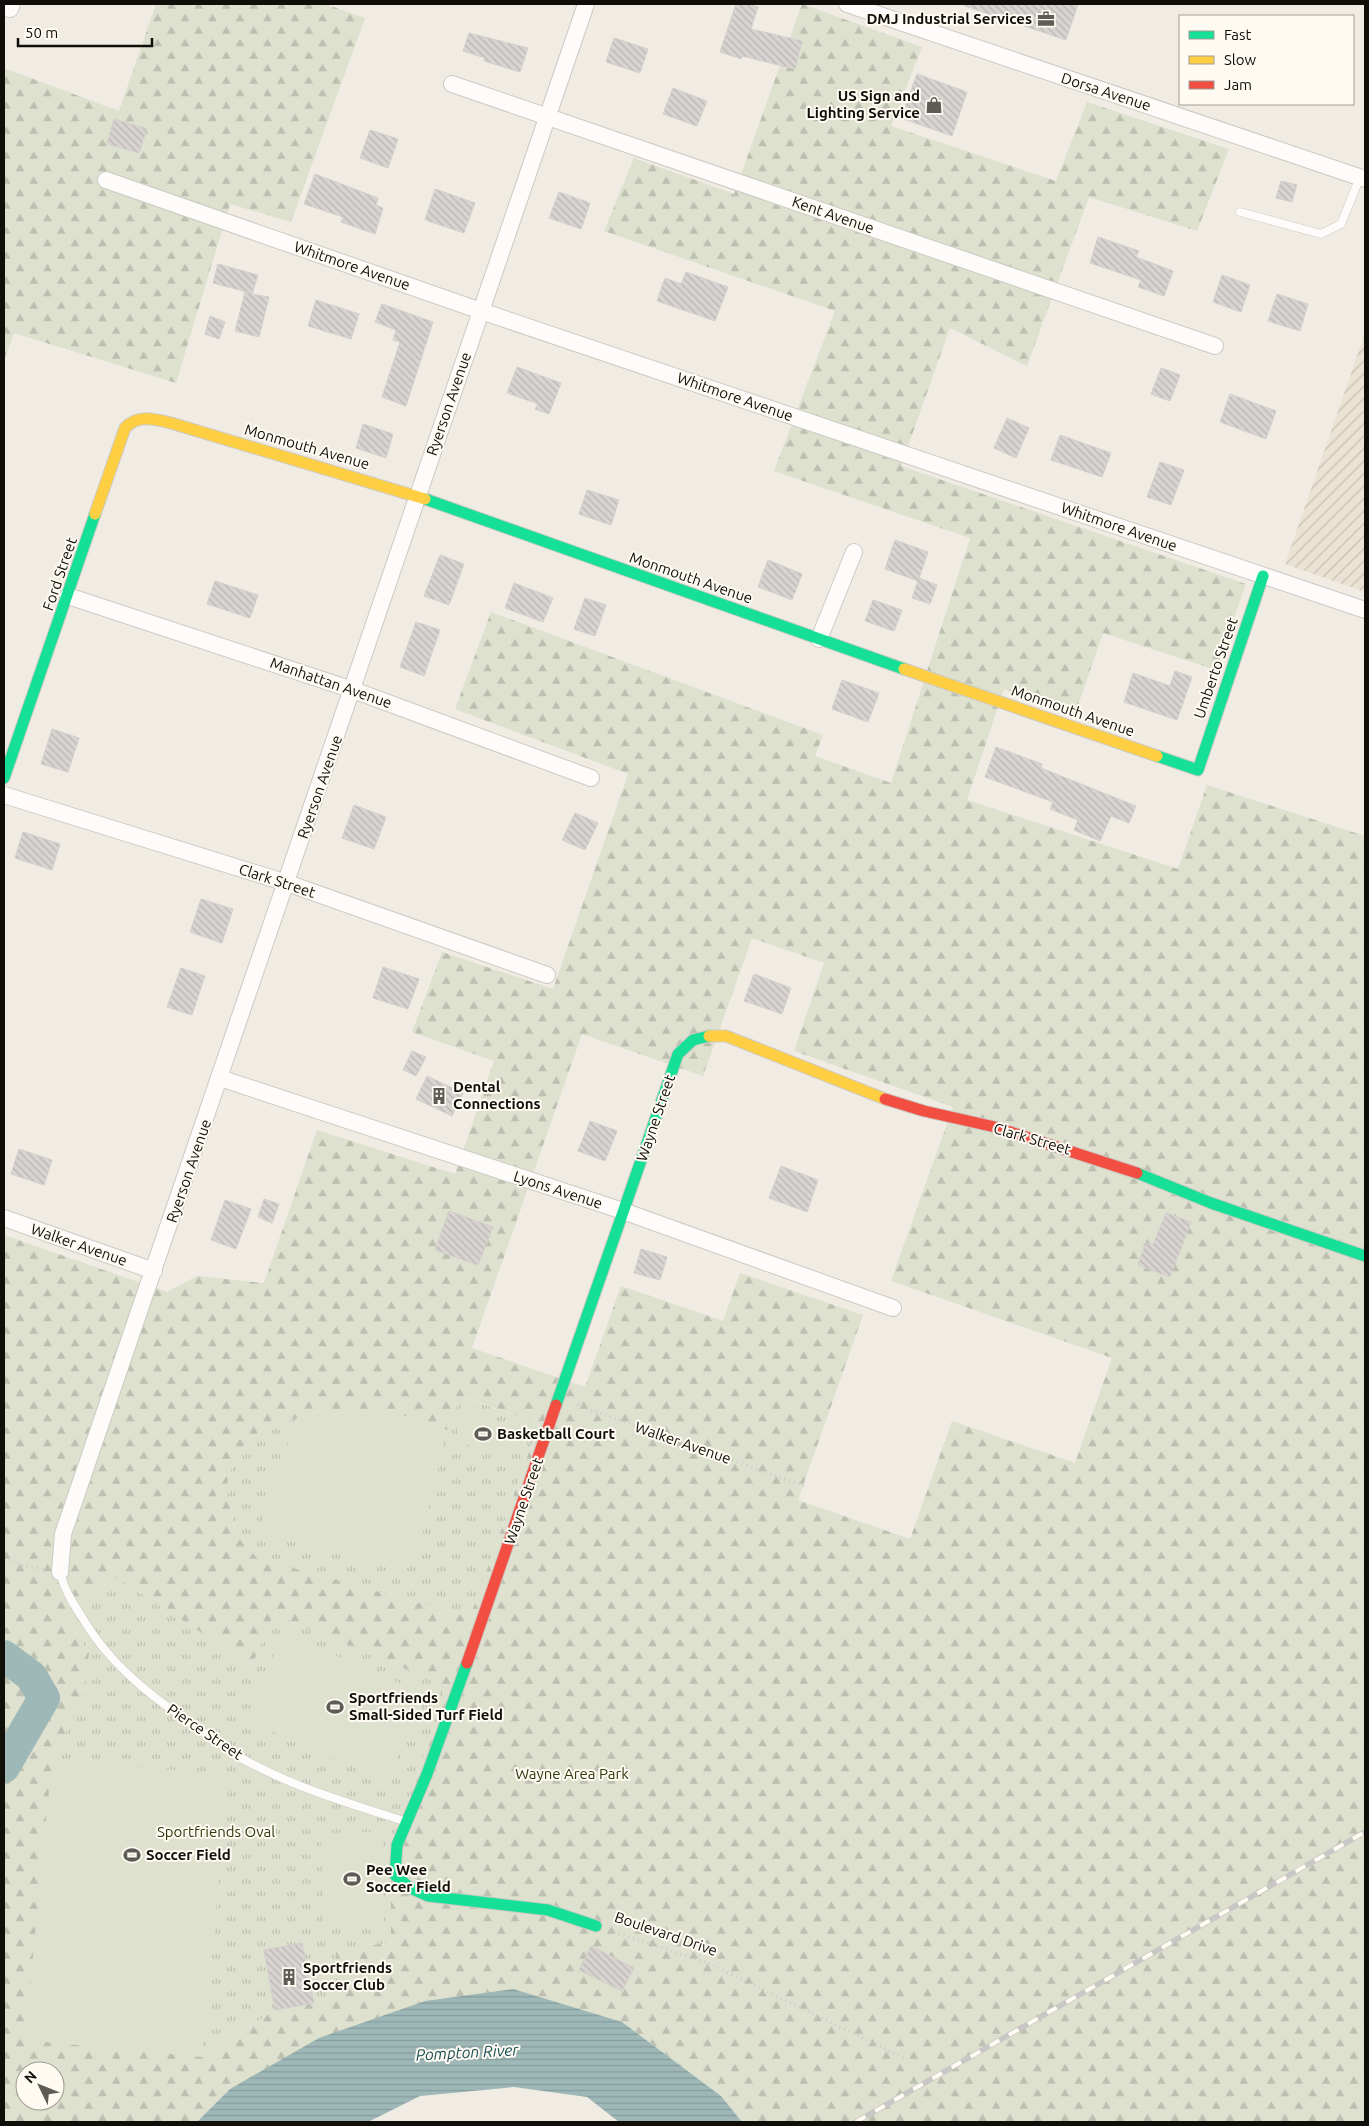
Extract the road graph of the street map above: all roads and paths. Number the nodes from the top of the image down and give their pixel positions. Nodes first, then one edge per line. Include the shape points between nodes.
1 (586, 4) edge
2 (847, 4) edge
3 (452, 84) dead end
4 (547, 117) junction
5 (1362, 178) edge
6 (106, 180) dead end
7 (1240, 212) dead end
8 (481, 311) junction
9 (1214, 346) dead end
10 (171, 423) joint
11 (418, 496) junction
12 (854, 552) dead end
13 (1263, 576) junction
14 (68, 596) junction
15 (1365, 610) edge
16 (819, 639) junction
17 (353, 690) junction
18 (1198, 770) joint
19 (4, 778) edge
20 (591, 778) dead end
21 (4, 795) edge
22 (287, 883) junction
23 (547, 976) dead end
24 (697, 1037) joint
25 (220, 1078) junction
26 (624, 1211) junction
27 (4, 1218) edge
28 (1365, 1256) edge
29 (154, 1271) junction
30 (894, 1308) dead end
31 (560, 1399) junction
32 (807, 1487) dead end
33 (4, 1556) edge
34 (60, 1572) junction
35 (406, 1822) junction
36 (402, 1884) joint
37 (596, 1926) joint
38 (906, 2059) dead end

1 - 4 street, Ryerson Avenue
2 - 5 street, Dorsa Avenue
3 - 4 street, Kent Avenue
4 - 8 street, Ryerson Avenue
4 - 9 street, Kent Avenue
5 - 7 lane via 1341,224 1321,234
6 - 8 street, Whitmore Avenue
8 - 11 street, Ryerson Avenue
8 - 13 street, Whitmore Avenue
10 - 11 street, Monmouth Avenue
10 - 14 street, Ford Street via 137,418 125,428
11 - 16 street, Monmouth Avenue
11 - 17 street, Ryerson Avenue
12 - 16 street
13 - 15 street, Whitmore Avenue
13 - 18 street, Umberto Street
14 - 17 street, Manhattan Avenue
14 - 19 street, Ford Street
16 - 18 street, Monmouth Avenue
17 - 20 street, Manhattan Avenue
17 - 22 street, Ryerson Avenue
21 - 22 street, Clark Street
22 - 23 street, Clark Street
22 - 25 street, Ryerson Avenue
24 - 26 street, Wayne Street via 678,1054
24 - 28 street, Clark Street via 711,1034 726,1036 869,1094 1100,1160 1211,1203
25 - 26 street, Lyons Avenue
25 - 29 street, Ryerson Avenue
26 - 30 street, Lyons Avenue
26 - 31 street, Wayne Street
27 - 29 street, Walker Avenue
29 - 34 street, Ryerson Avenue via 64,1534
31 - 32 path, Walker Avenue
31 - 35 street, Wayne Street via 427,1774
33 - 34 path via 25,1566
34 - 35 lane, Pierce Street via 63,1587 117,1666 163,1704 238,1756 274,1774
35 - 36 street, Wayne Street via 397,1845 395,1867 395,1875
36 - 37 street, Boulevard Drive via 412,1892 428,1896 548,1910
37 - 38 path, Boulevard Drive via 708,1962

